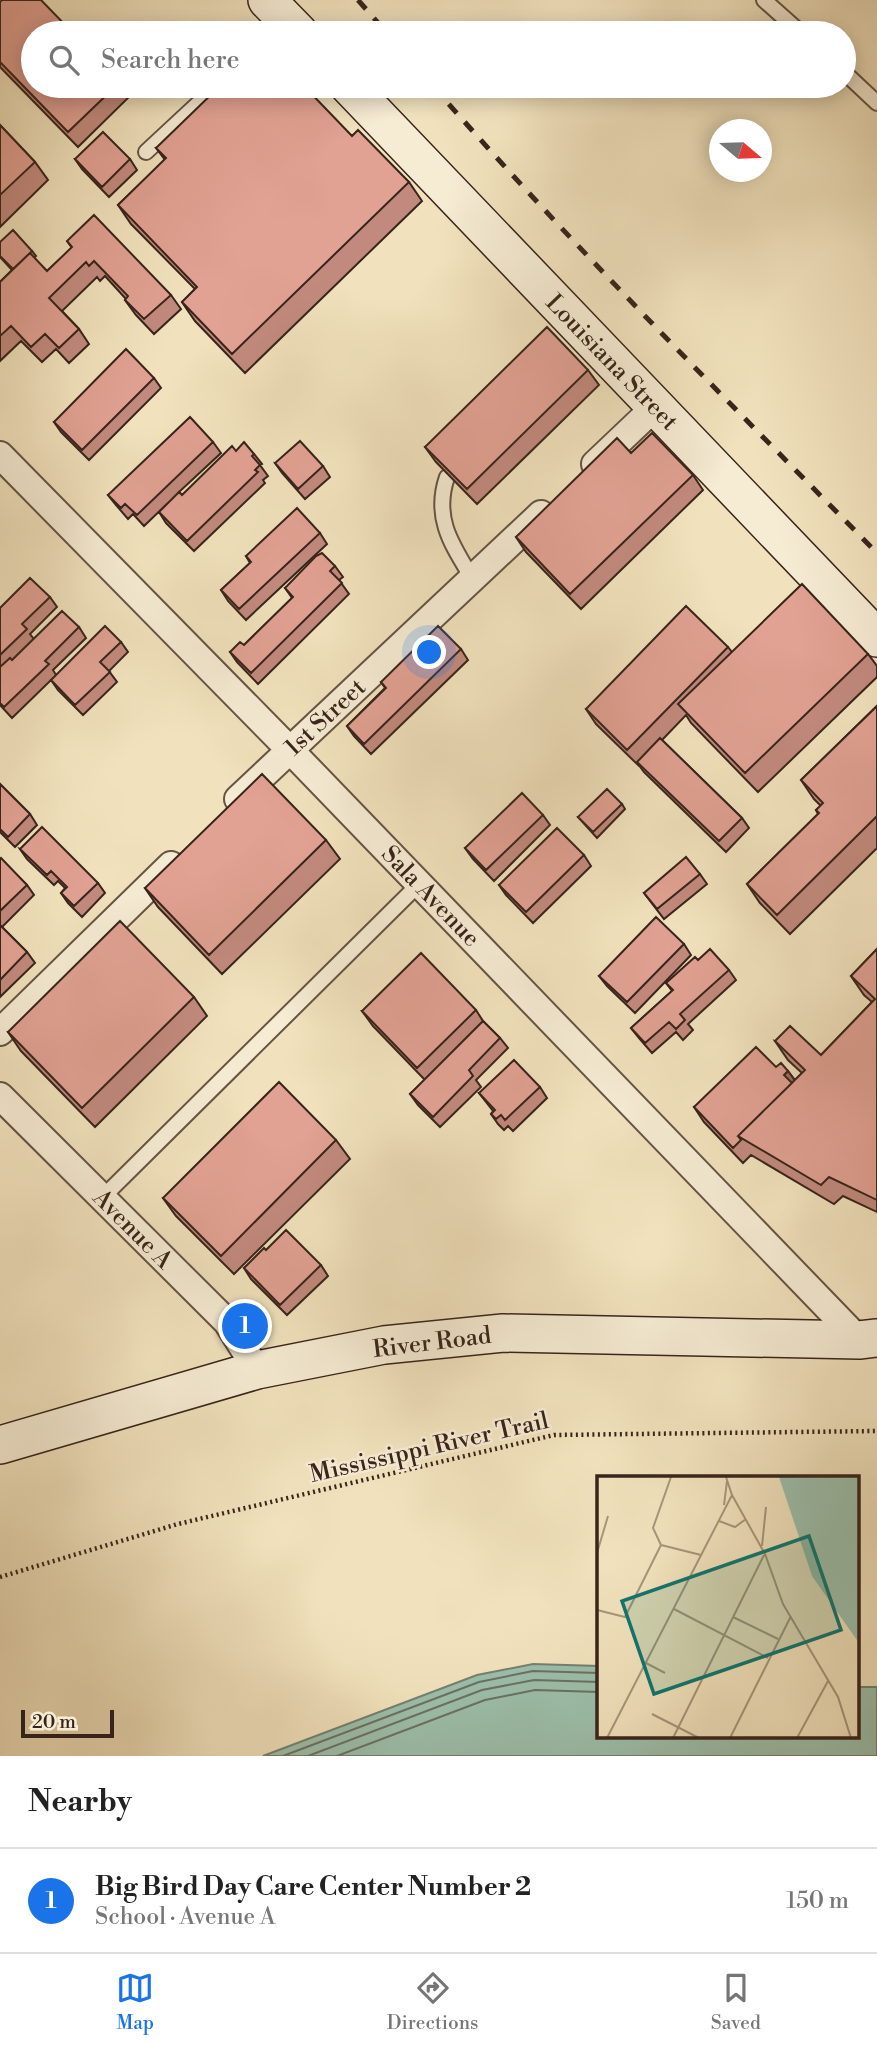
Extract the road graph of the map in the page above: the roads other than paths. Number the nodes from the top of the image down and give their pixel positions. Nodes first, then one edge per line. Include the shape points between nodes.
1 (764, 0) edge
2 (788, 21) edge
3 (856, 83) edge
4 (203, 98) edge
5 (360, 98) edge
6 (877, 103) edge
7 (146, 152) dead end
8 (655, 407) junction
9 (0, 455) edge
10 (447, 477) edge
11 (472, 578) junction
12 (877, 638) edge
13 (289, 750) junction
14 (219, 818) edge
15 (190, 847) edge
16 (419, 884) junction
17 (0, 1032) edge
18 (0, 1096) edge
19 (102, 1198) junction
20 (868, 1339) edge
21 (257, 1370) junction
22 (0, 1445) edge

1 - 2 lane
3 - 6 lane
4 - 7 lane
5 - 8 main road, Louisiana Street
8 - 11 street, 1st Street
8 - 12 main road, Louisiana Street
9 - 13 street, Sala Avenue
10 - 11 lane via 441,506 448,538
11 - 13 street, 1st Street
13 - 14 street, 1st Street
13 - 16 street, Sala Avenue
15 - 17 street
16 - 19 lane
16 - 20 street, Sala Avenue
18 - 19 street, Avenue A
19 - 21 street, Avenue A via 227,1322
20 - 21 main road, River Road via 503,1333 384,1345
21 - 22 main road, River Road

